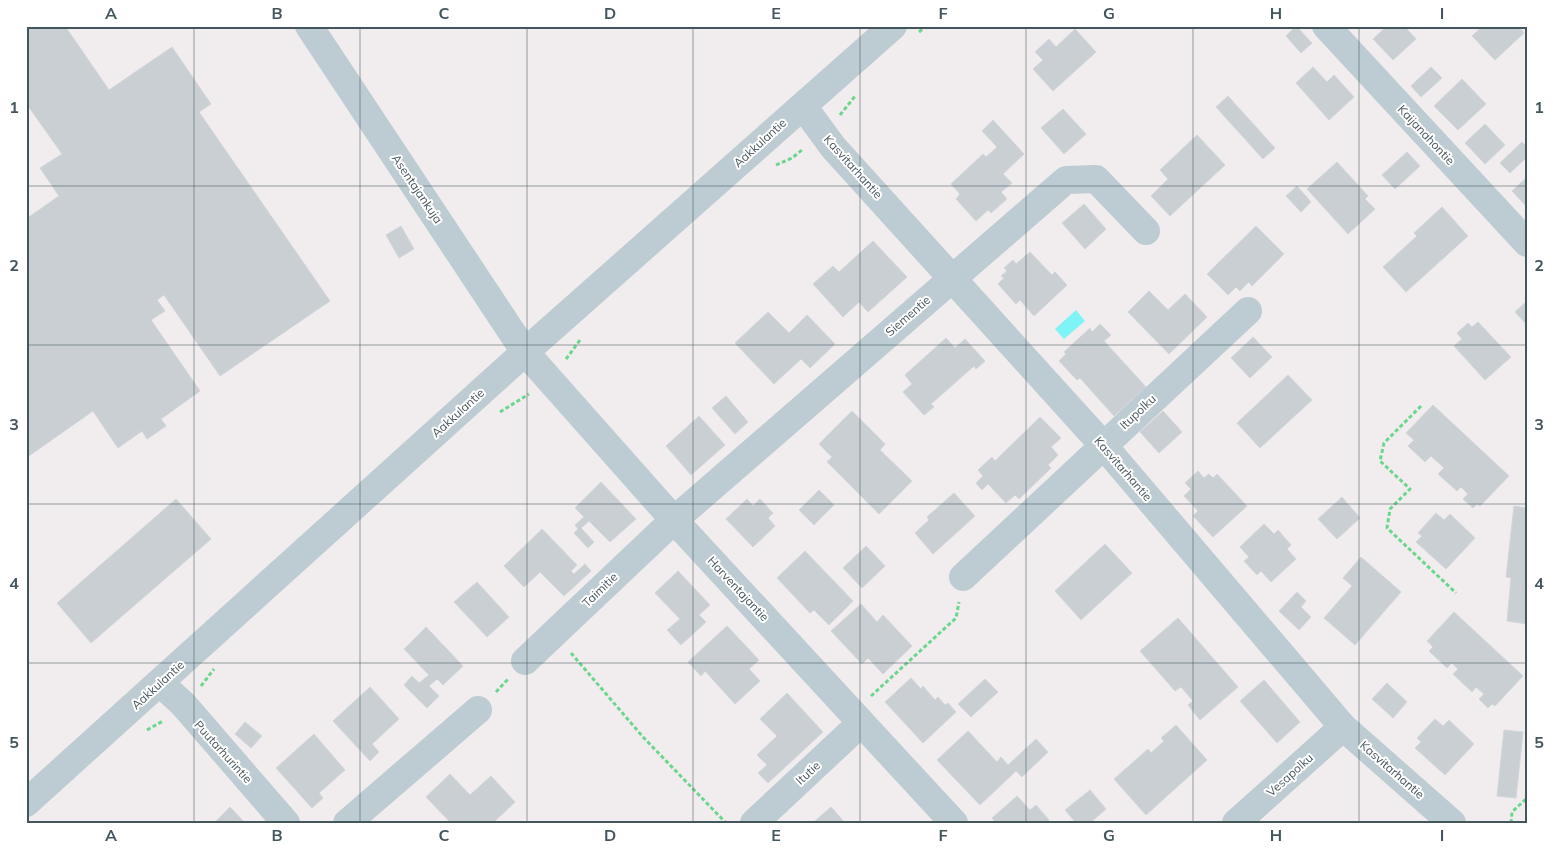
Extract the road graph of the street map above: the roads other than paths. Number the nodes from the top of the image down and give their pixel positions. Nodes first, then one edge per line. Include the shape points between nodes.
1 (309, 26) edge
2 (893, 26) edge
3 (1326, 26) edge
4 (803, 106) junction
5 (1146, 231) dead end
6 (1527, 243) edge
7 (953, 277) junction
8 (1248, 311) dead end
9 (525, 352) junction
10 (1103, 444) junction
11 (674, 520) junction
12 (963, 577) road end
13 (525, 661) road end
14 (160, 683) junction
15 (478, 710) road end
16 (857, 718) junction
17 (1343, 727) junction
18 (26, 803) edge
19 (286, 823) edge
20 (347, 823) edge
21 (754, 823) edge
22 (954, 823) edge
23 (1236, 823) edge
24 (1452, 823) edge

1 - 9 street, Asentajankuja
2 - 4 street, Aakkulantie
3 - 6 street, Kaijanahontie
4 - 7 street, Kasvitarhantie via 833,147
4 - 9 street, Aakkulantie
5 - 7 street, Siementie via 1096,179 1066,180
7 - 10 street, Kasvitarhantie
7 - 11 street, Siementie
8 - 10 street, Itupolku
9 - 11 street, Harventajantie
9 - 14 street, Aakkulantie
10 - 12 street, Itupolku
10 - 17 street, Kasvitarhantie
11 - 13 street, Taimitie
11 - 16 street, Harventajantie
14 - 18 street, Aakkulantie
14 - 19 street, Puutarhurintie via 183,704
15 - 20 street
16 - 21 street, Itutie
16 - 22 street, Harventajantie
17 - 23 street, Vesapolku
17 - 24 street, Kasvitarhantie

